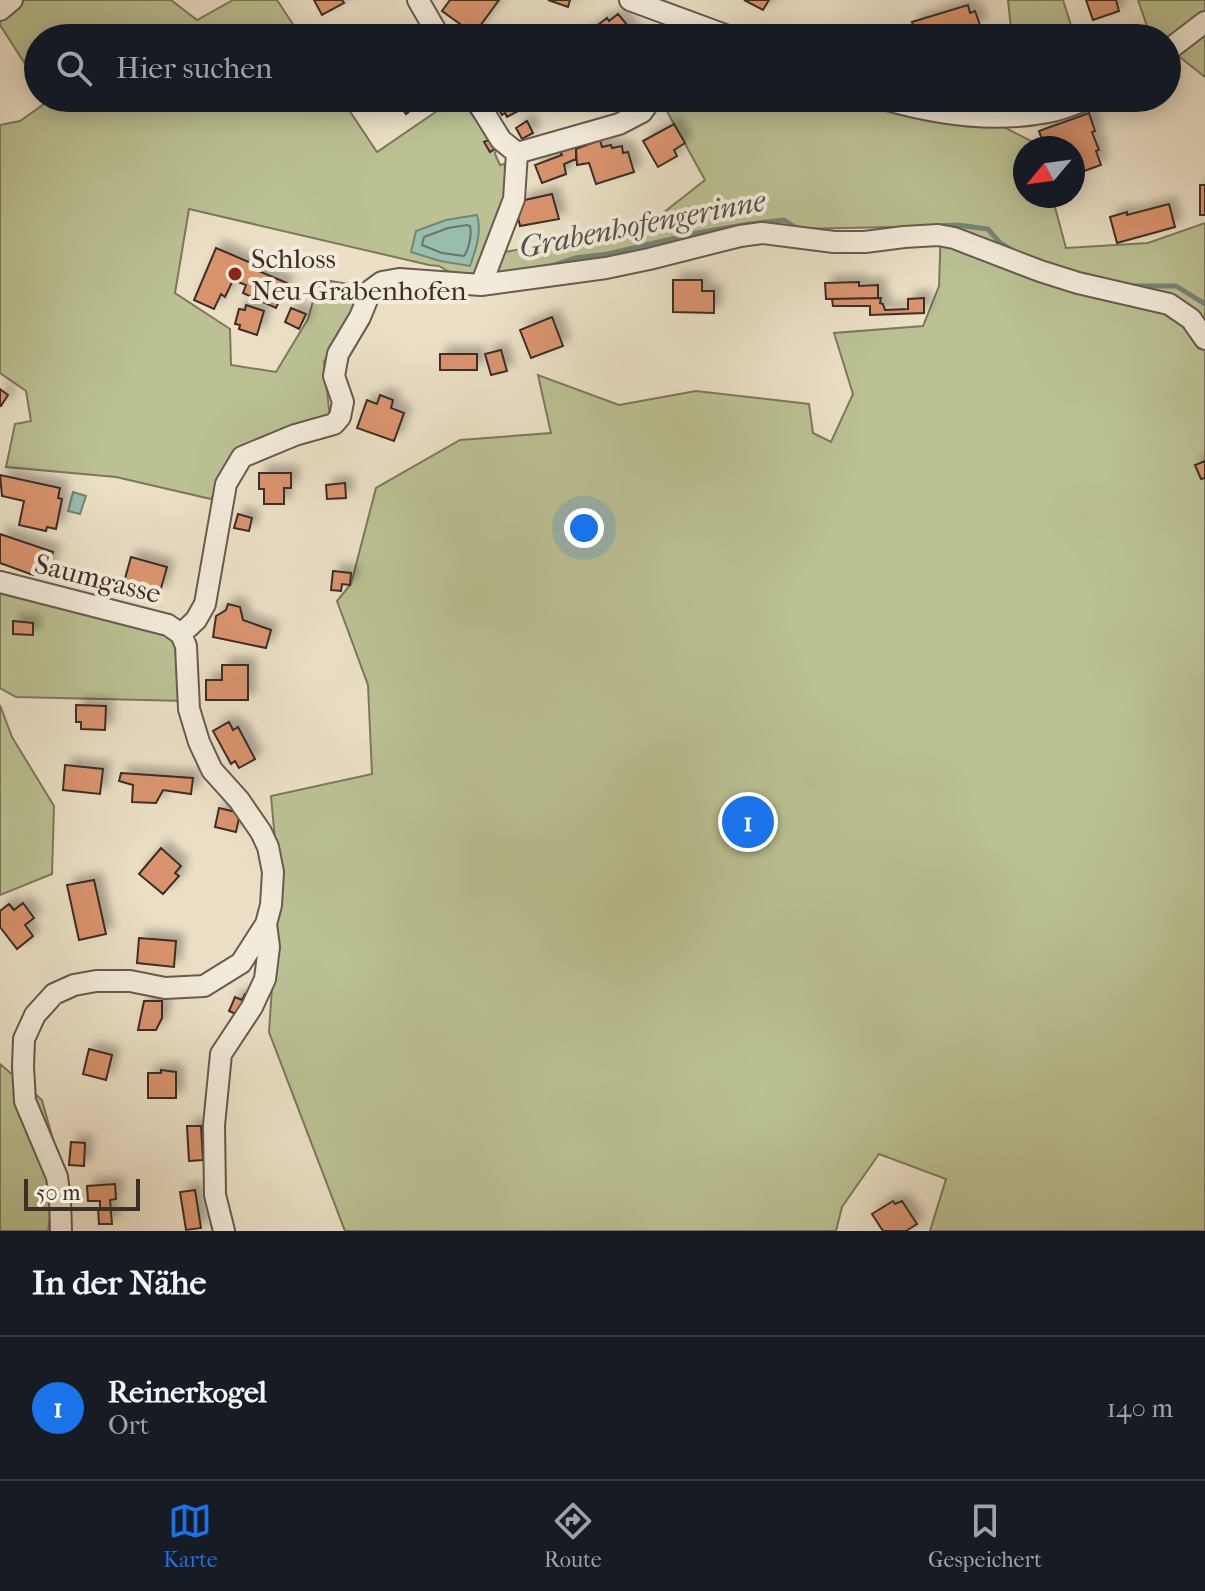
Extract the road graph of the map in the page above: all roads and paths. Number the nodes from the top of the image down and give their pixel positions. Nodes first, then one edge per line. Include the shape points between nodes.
1 (12, 0) edge
2 (418, 0) edge
3 (630, 0) edge
4 (0, 10) edge
5 (1205, 22) edge
6 (432, 24) edge
7 (680, 24) edge
8 (1181, 40) edge
9 (484, 112) edge
10 (642, 112) edge
11 (940, 112) edge
12 (1051, 112) edge
13 (517, 153) junction
14 (481, 285) junction
15 (1205, 339) edge
16 (0, 582) edge
17 (181, 634) junction
18 (266, 924) junction
19 (220, 1229) edge
20 (61, 1231) edge

1 - 4 street
2 - 6 street
3 - 7 street
5 - 8 street
9 - 13 street via 501,140
10 - 13 street via 619,124
11 - 12 street via 989,117
13 - 14 street via 514,199
14 - 15 street via 606,268 762,233 834,242 938,235 1065,279 1169,304 1191,319
14 - 17 street via 399,279 371,290 338,354 334,376 343,402 340,417 334,424 242,457 226,484 205,604
16 - 17 street, Saumgasse via 168,625
17 - 18 street via 189,709 199,742 212,770 239,800 268,847 273,872
18 - 19 street via 265,979 221,1054 214,1125
18 - 20 street via 241,963 204,986 96,981 54,994 35,1015 24,1039 25,1101 57,1177

